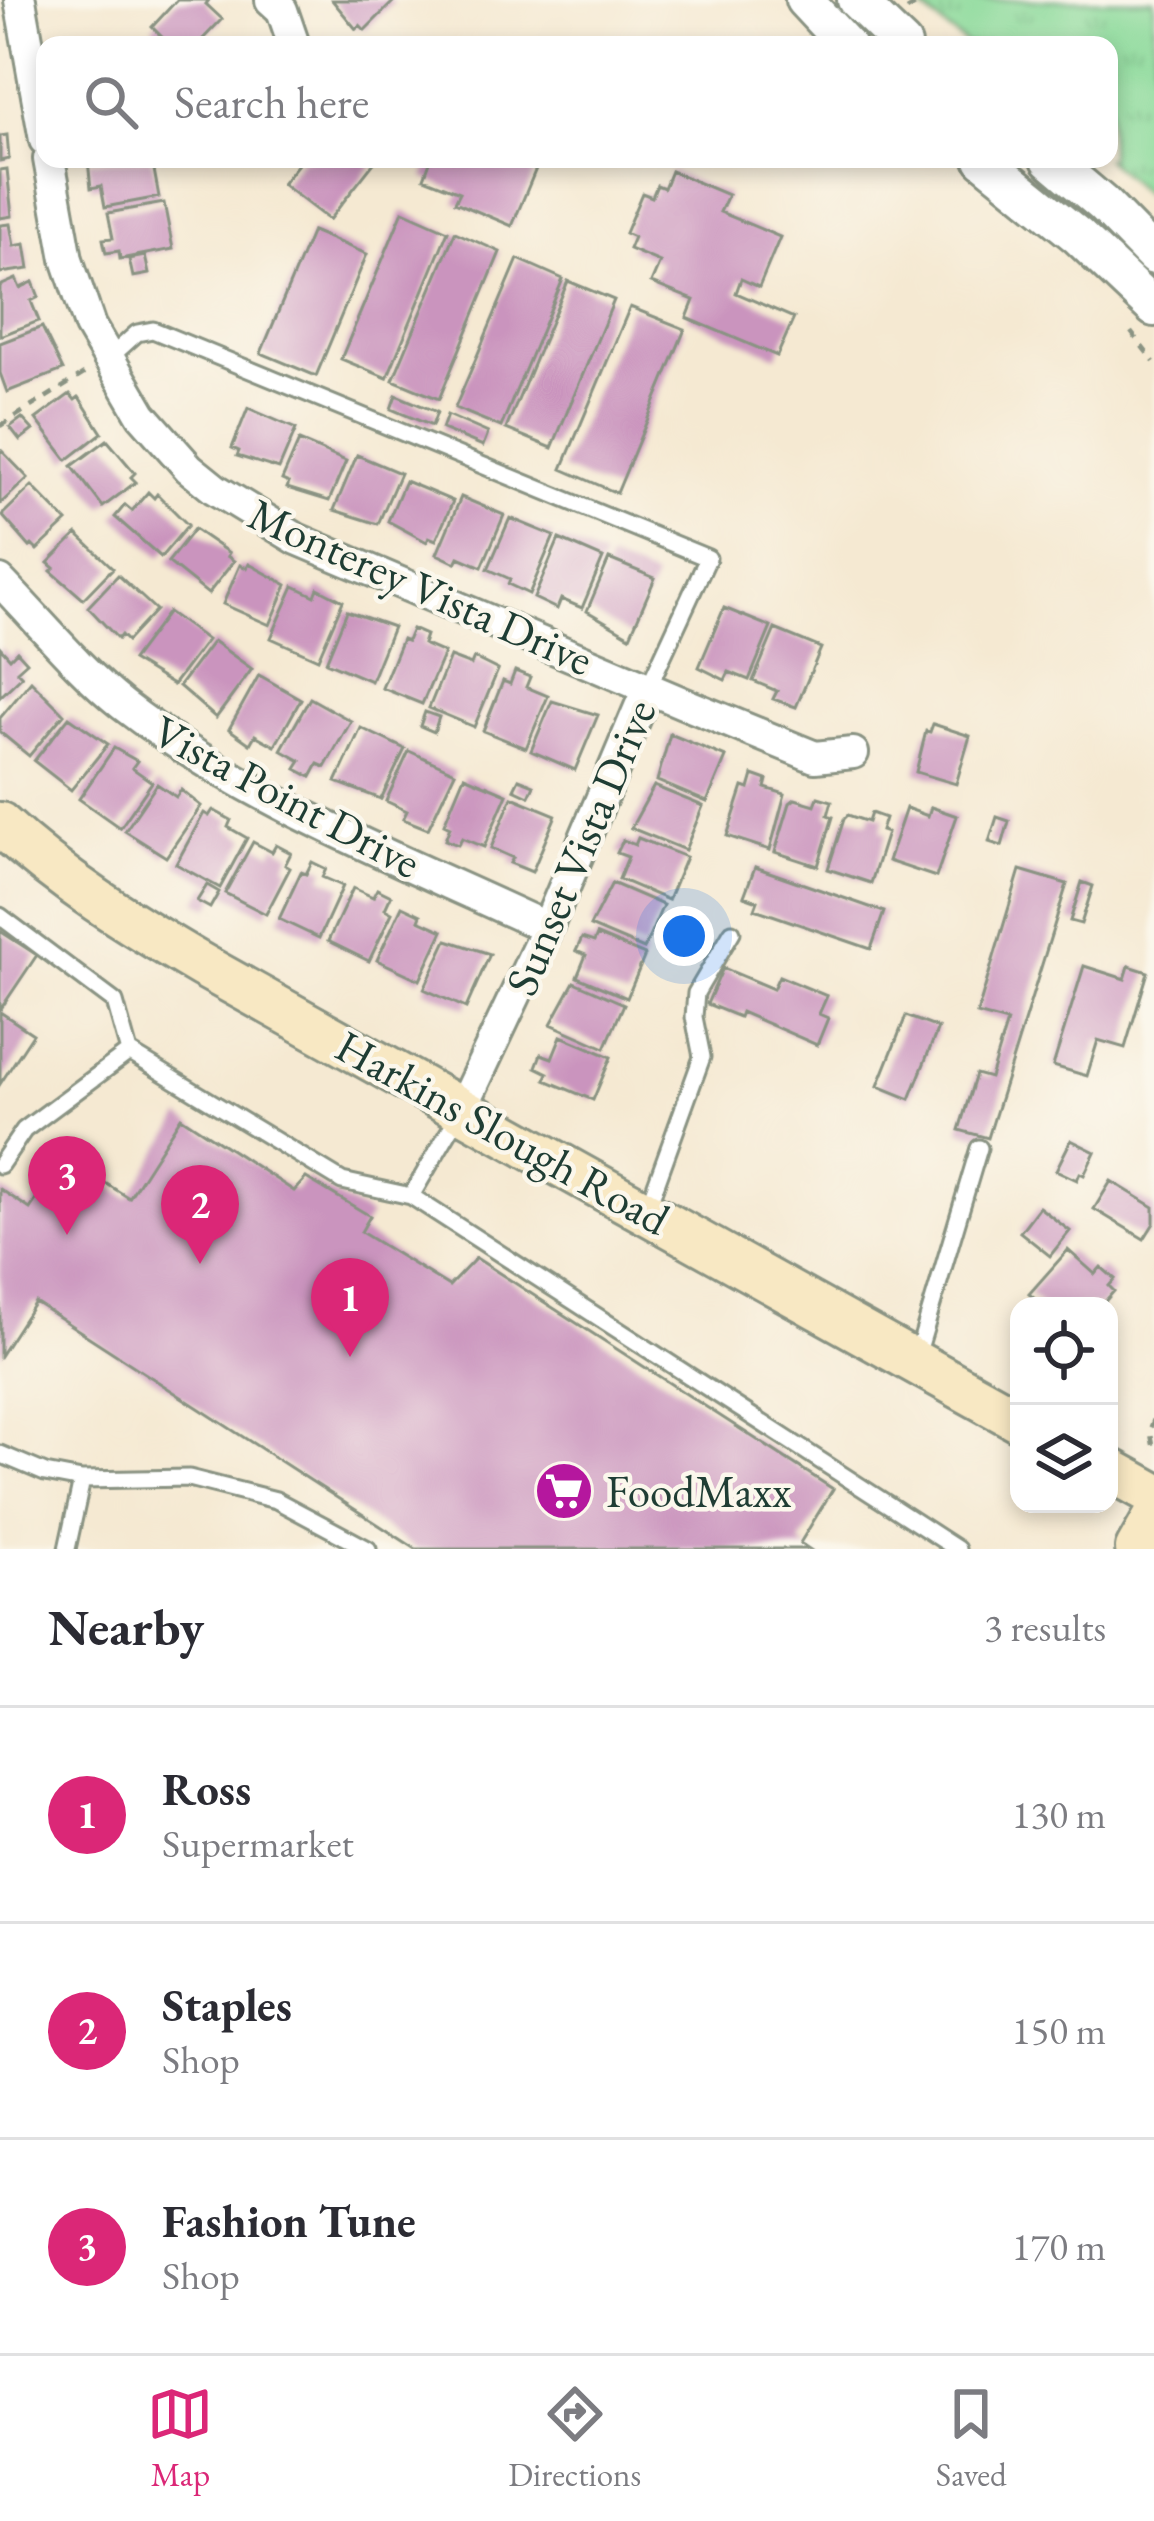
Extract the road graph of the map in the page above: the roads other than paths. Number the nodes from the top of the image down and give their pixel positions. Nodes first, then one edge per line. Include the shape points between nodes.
1 (20, 0) edge
2 (271, 0) edge
3 (804, 0) edge
4 (856, 0) edge
5 (903, 29) edge
6 (291, 36) edge
7 (838, 36) edge
8 (36, 90) edge
9 (51, 168) edge
10 (994, 168) edge
11 (1061, 168) edge
12 (1154, 256) edge
13 (1154, 308) edge
14 (97, 366) junction
15 (0, 581) edge
16 (648, 688) junction
17 (854, 753) dead end
18 (0, 824) edge
19 (0, 916) edge
20 (547, 928) junction
21 (732, 932) dead end
22 (129, 1052) junction
23 (461, 1110) junction
24 (979, 1148) dead end
25 (0, 1165) edge
26 (411, 1196) junction
27 (646, 1212) junction
28 (915, 1362) junction
29 (1010, 1415) edge
30 (0, 1454) edge
31 (1118, 1474) edge
32 (82, 1480) junction
33 (1154, 1495) edge
34 (1154, 1519) edge
35 (68, 1549) edge
36 (368, 1549) edge
37 (957, 1549) edge
38 (1137, 1549) edge

1 - 8 street
2 - 6 street
3 - 7 street
4 - 5 street
9 - 14 street, Monterey Vista Drive
10 - 13 street
11 - 12 street
14 - 16 street, Monterey Vista Drive via 214,489 265,522
14 - 16 lane, Sunset Vista Drive via 137,333 153,330 708,558
15 - 20 street, Vista Point Drive via 97,681 192,754
16 - 17 street, Monterey Vista Drive via 815,757
16 - 20 street, Sunset Vista Drive
18 - 23 main road, Harkins Slough Road via 115,914
19 - 22 lane via 115,1002
20 - 23 street, Sunset Vista Drive
21 - 27 lane via 696,993 702,1057
22 - 25 lane via 24,1130
22 - 26 lane via 342,1181
23 - 26 lane
23 - 27 main road, Harkins Slough Road
24 - 28 lane
26 - 37 lane
27 - 28 main road, Harkins Slough Road
28 - 29 main road, Harkins Slough Road
30 - 32 lane
31 - 33 main road
32 - 35 lane
32 - 36 lane via 189,1478 276,1500
34 - 38 main road

